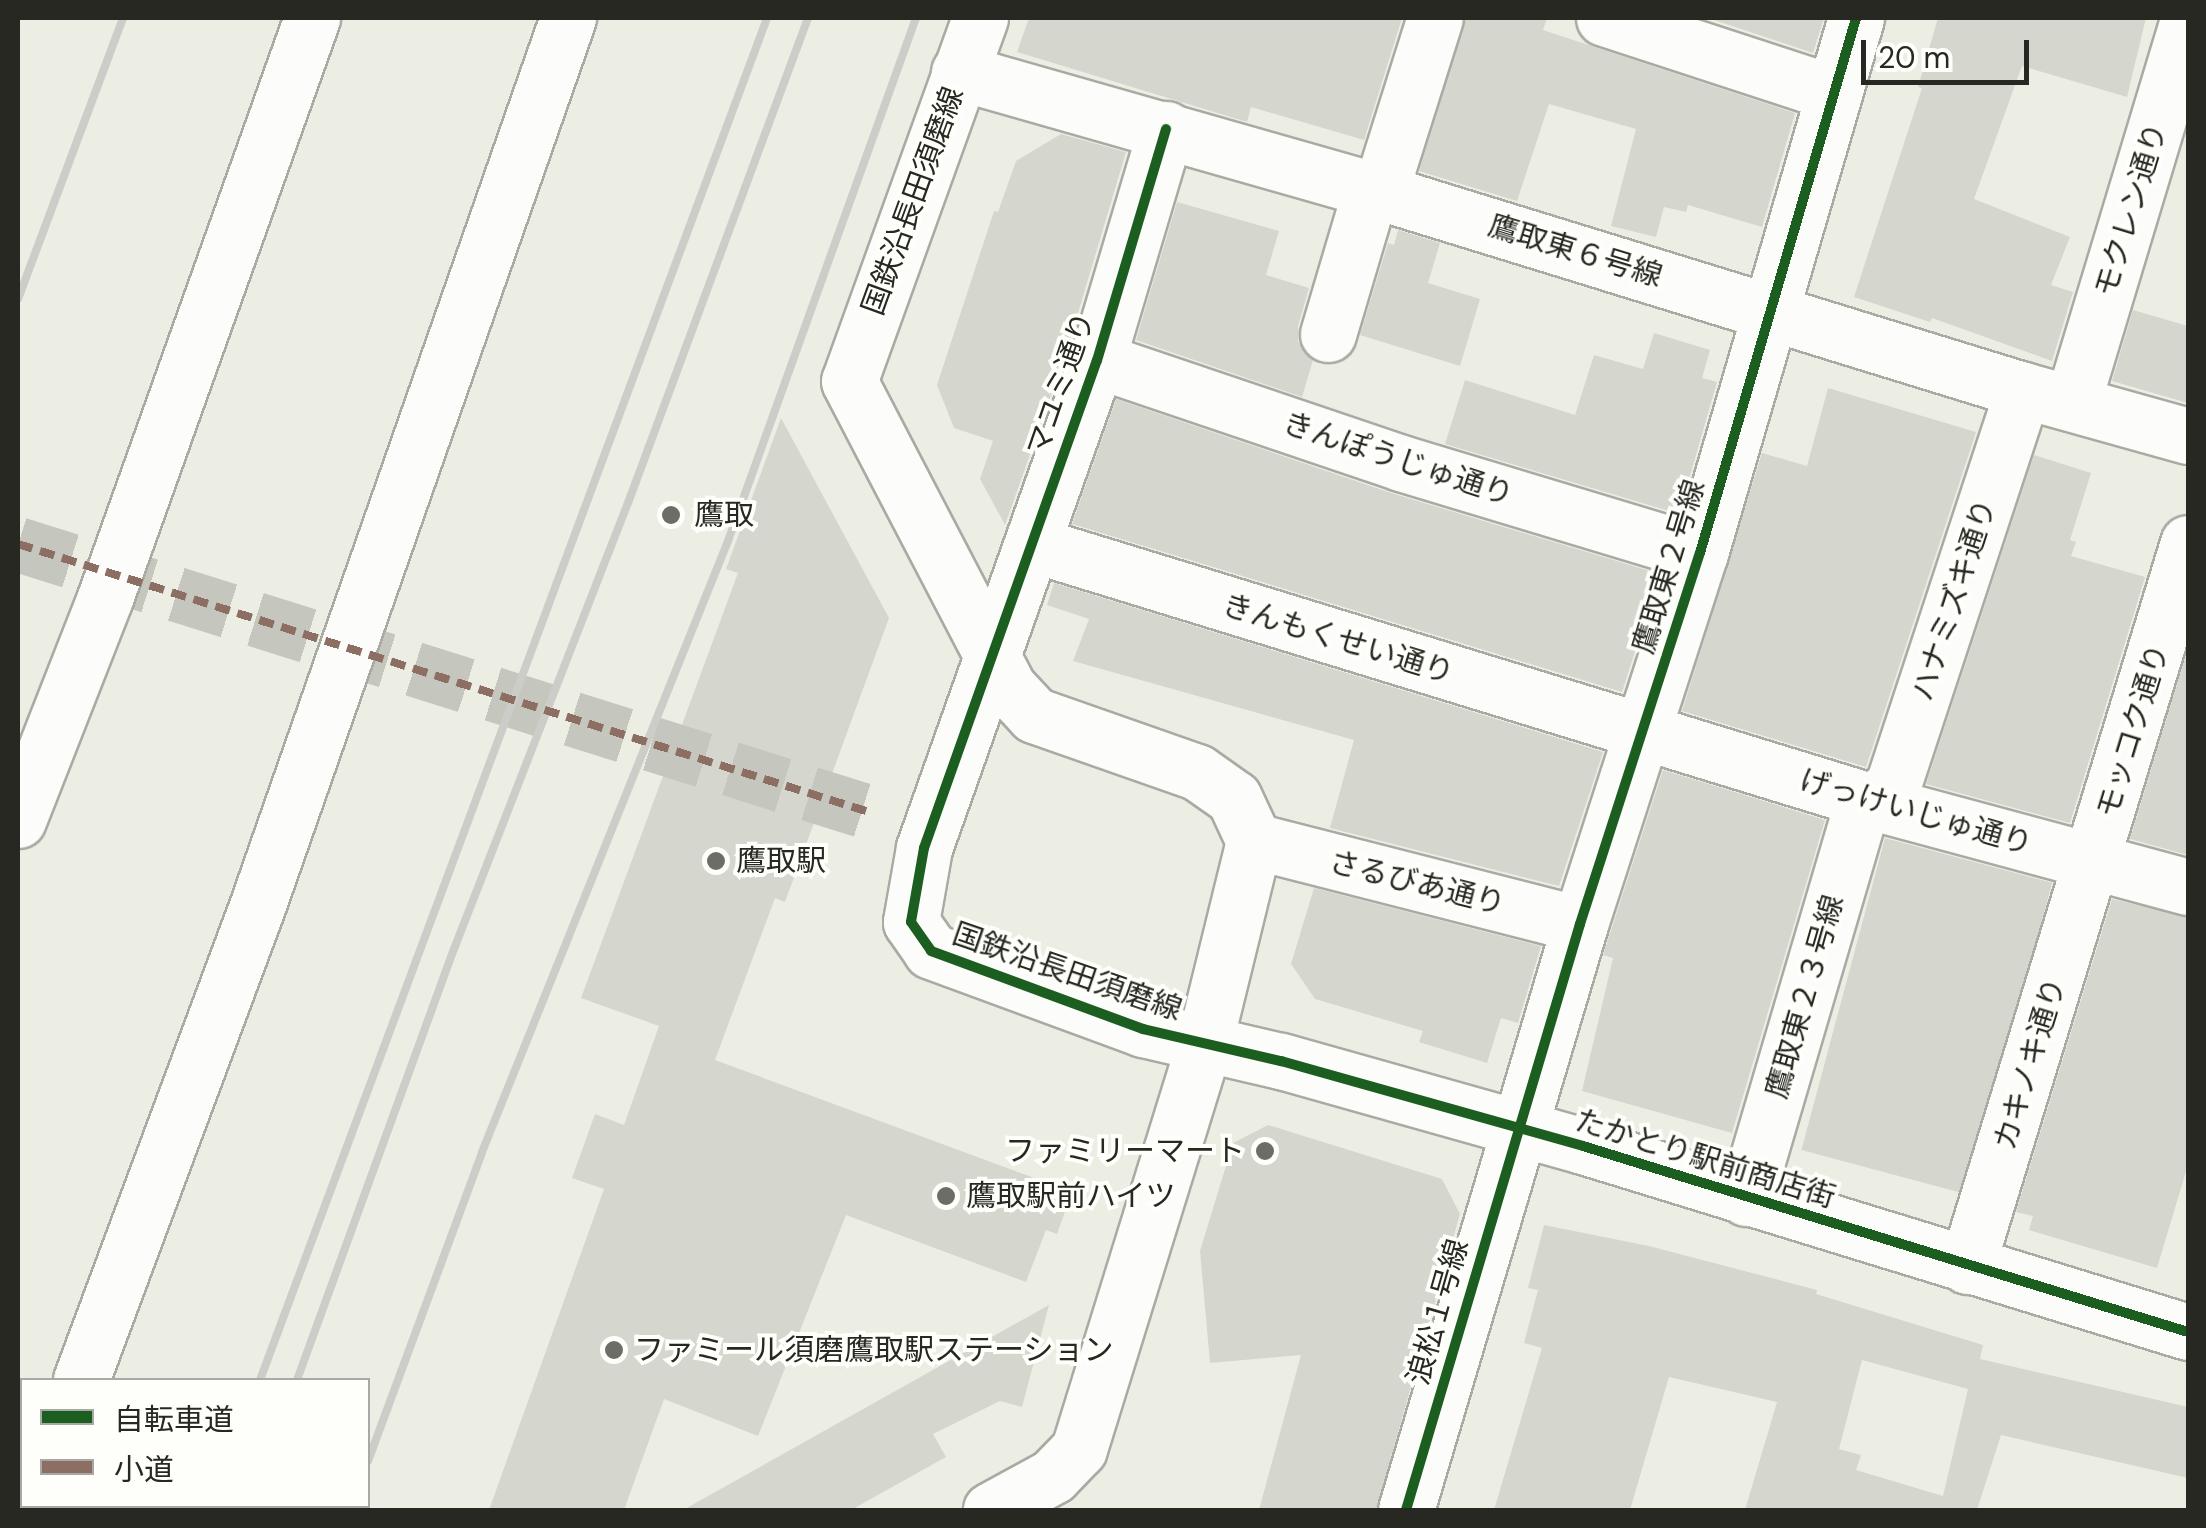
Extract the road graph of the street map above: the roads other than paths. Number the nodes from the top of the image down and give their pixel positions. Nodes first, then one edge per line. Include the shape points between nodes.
1 (312, 18) edge
2 (568, 18) edge
3 (980, 18) edge
4 (1435, 18) edge
5 (1604, 18) edge
6 (1856, 18) edge
7 (2188, 19) edge
8 (960, 72) junction
9 (1834, 93) junction
10 (1166, 128) junction
11 (1376, 190) junction
12 (1770, 310) junction
13 (1328, 334) dead end
14 (1097, 360) junction
15 (2048, 396) junction
16 (2188, 436) edge
17 (2188, 542) edge
18 (1032, 544) junction
19 (1700, 553) junction
20 (991, 650) junction
21 (1645, 733) junction
22 (1873, 802) junction
23 (18, 820) edge
24 (1254, 842) junction
25 (2094, 862) junction
26 (2188, 887) edge
27 (1580, 924) junction
28 (1204, 1045) junction
29 (1520, 1128) junction
30 (1746, 1198) junction
31 (1967, 1266) junction
32 (2188, 1332) edge
33 (83, 1378) edge
34 (991, 1510) edge
35 (1406, 1510) edge

1 - 23 street via 105,598
2 - 33 street via 258,904
3 - 8 street, 国鉄沿長田須磨線
4 - 11 street
5 - 9 street
6 - 9 street, 鷹取東２号線
7 - 15 street, モクレン通り
8 - 10 street, 鷹取東６号線
8 - 20 street, 国鉄沿長田須磨線 via 849,381
9 - 12 street, 鷹取東２号線
10 - 11 street, 鷹取東６号線
10 - 14 street, マユミ通り
11 - 12 street, 鷹取東６号線
11 - 13 street
12 - 15 street, 鷹取東６号線
12 - 19 street, 鷹取東２号線
14 - 18 street, マユミ通り
14 - 19 street, きんぽうじゅ通り via 1400,463
15 - 16 street, 鷹取東６号線
15 - 22 street, ハナミズキ通り via 1893,785
17 - 25 street, モッコク通り
18 - 20 street, マユミ通り
18 - 21 street, きんもくせい通り
19 - 21 street, 鷹取東２号線
20 - 24 street, 国鉄沿長田須磨線 via 1010,688 1034,715 1197,772 1234,798
20 - 28 street, 国鉄沿長田須磨線 via 924,848 911,922 931,951
21 - 22 street, げっけいじゅ通り
21 - 27 street, 鷹取東２号線
22 - 25 street, げっけいじゅ通り
22 - 30 street, 鷹取東２３号線 via 1858,815
24 - 27 street, さるびあ通り
24 - 28 street, 国鉄沿長田須磨線
25 - 26 street, げっけいじゅ通り
25 - 31 street, カキノキ通り
27 - 29 street, 鷹取東２号線
28 - 29 street, たかとり駅前商店街
28 - 34 street, 国鉄沿長田須磨線 via 1079,1449 1053,1476
29 - 30 street, たかとり駅前商店街
29 - 35 street, 浪松１号線
30 - 31 street, たかとり駅前商店街
31 - 32 street, たかとり駅前商店街

